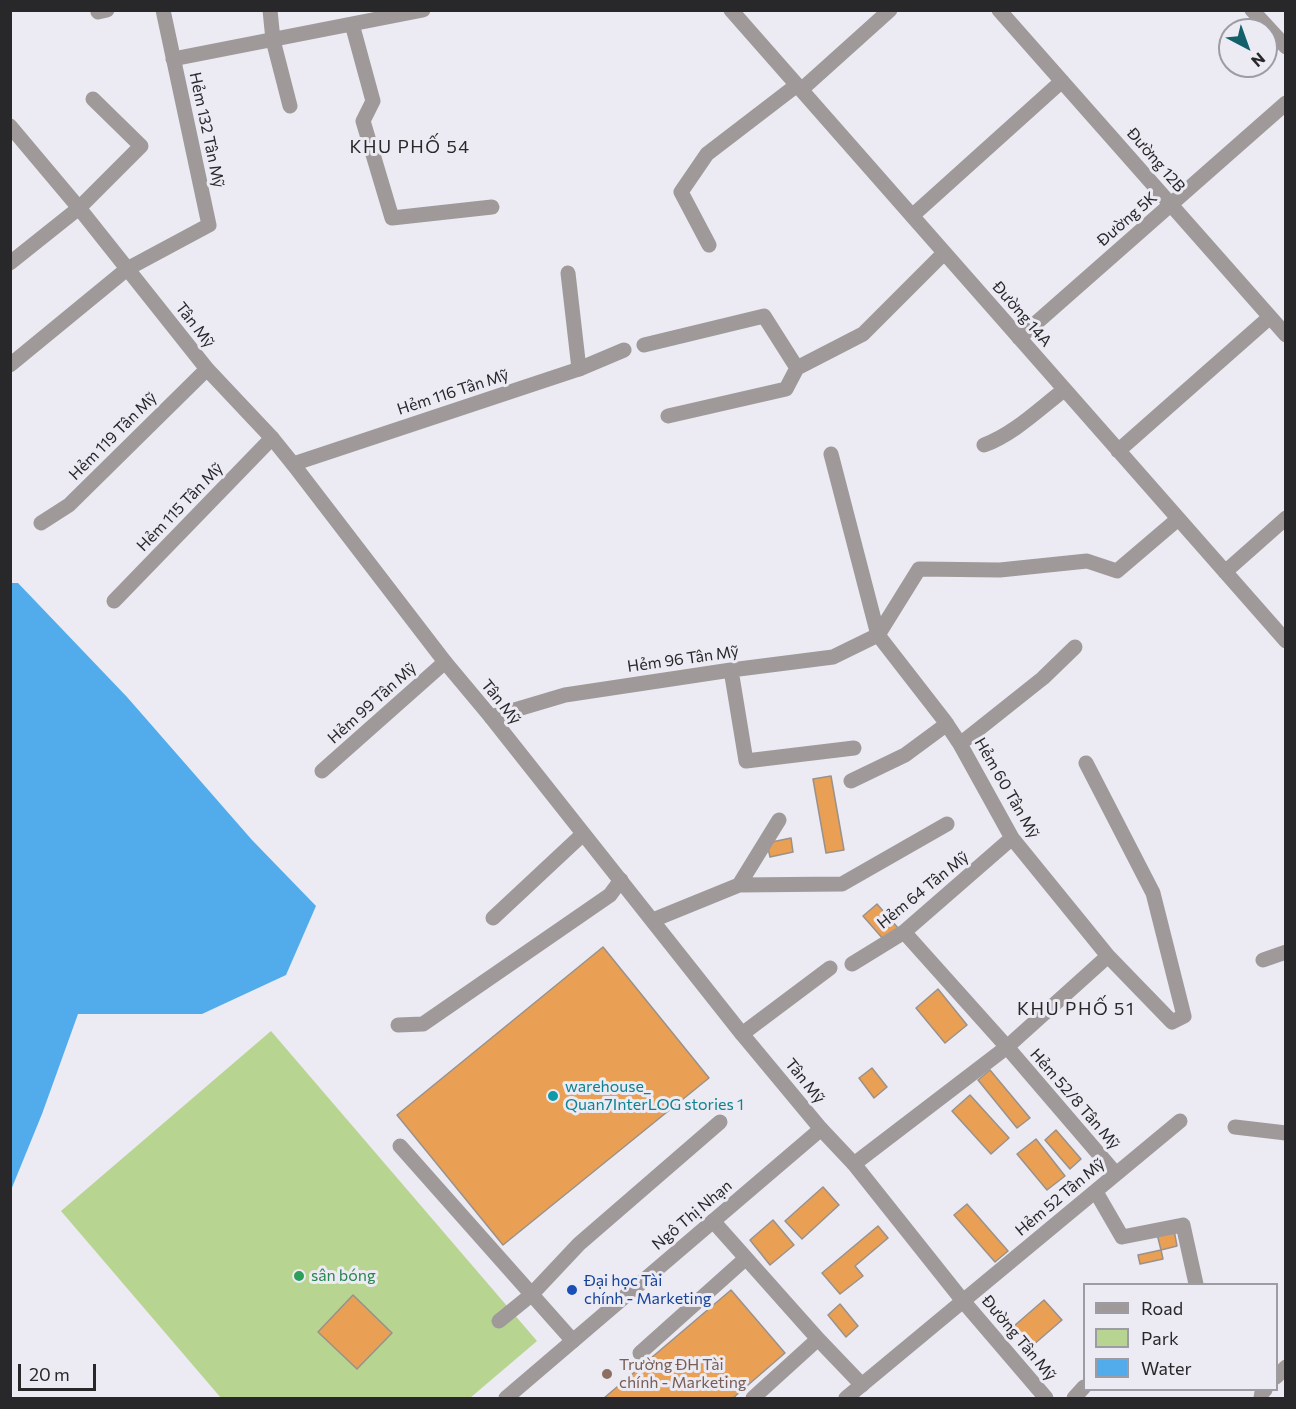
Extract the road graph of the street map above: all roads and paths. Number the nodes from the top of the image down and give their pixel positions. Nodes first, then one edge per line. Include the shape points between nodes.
1 (163, 10) edge
2 (270, 10) edge
3 (423, 10) edge
4 (731, 10) edge
5 (890, 10) edge
6 (1252, 10) edge
7 (1007, 13) edge
8 (368, 16) edge
9 (352, 24) junction
10 (273, 39) junction
11 (1286, 47) edge
12 (173, 59) junction
13 (1062, 81) junction
14 (799, 88) junction
15 (93, 99) dead end
16 (1286, 103) edge
17 (290, 106) dead end
18 (10, 126) edge
19 (1171, 204) junction
20 (492, 207) dead end
21 (79, 208) junction
22 (912, 216) junction
23 (709, 245) dead end
24 (944, 253) junction
25 (10, 263) edge
26 (127, 269) junction
27 (568, 273) dead end
28 (1270, 317) junction
29 (1286, 334) edge
30 (1019, 338) junction
31 (644, 345) dead end
32 (624, 350) dead end
33 (10, 365) edge
34 (797, 368) junction
35 (207, 369) junction
36 (579, 369) junction
37 (1065, 390) junction
38 (668, 416) dead end
39 (272, 438) junction
40 (984, 445) dead end
41 (1118, 451) junction
42 (831, 454) dead end
43 (293, 464) junction
44 (1286, 518) edge
45 (1178, 519) junction
46 (41, 523) dead end
47 (1225, 572) junction
48 (114, 601) dead end
49 (878, 635) junction
50 (1286, 641) edge
51 (1075, 647) dead end
52 (445, 662) junction
53 (731, 670) junction
54 (492, 717) junction
55 (947, 724) junction
56 (960, 744) junction
57 (854, 748) dead end
58 (1086, 763) dead end
59 (322, 771) dead end
60 (851, 781) dead end
61 (779, 820) dead end
62 (947, 824) dead end
63 (583, 834) junction
64 (1012, 838) junction
65 (621, 880) junction
66 (739, 885) junction
67 (493, 918) dead end
68 (653, 920) junction
69 (904, 932) junction
70 (1286, 952) edge
71 (1108, 956) junction
72 (1263, 960) dead end
73 (852, 964) dead end
74 (830, 968) dead end
75 (398, 1025) dead end
76 (742, 1034) junction
77 (1007, 1047) junction
78 (1180, 1121) dead end
79 (720, 1122) dead end
80 (1235, 1127) dead end
81 (821, 1129) junction
82 (1286, 1133) edge
83 (400, 1146) dead end
84 (854, 1164) junction
85 (1116, 1174) junction
86 (1096, 1192) junction
87 (713, 1221) junction
88 (745, 1259) junction
89 (1196, 1283) edge
90 (531, 1294) junction
91 (963, 1301) junction
92 (498, 1321) dead end
93 (818, 1339) junction
94 (573, 1341) junction
95 (640, 1353) dead end
96 (862, 1385) junction
97 (506, 1398) edge
98 (753, 1398) edge
99 (846, 1398) edge
100 (1046, 1398) edge

1 - 12 street
2 - 10 street
3 - 8 street, Hẻm 132 Tân Mỹ
4 - 14 street, Đường 14A
5 - 14 street
6 - 11 street
7 - 13 street, Đường 12B
8 - 9 street, Hẻm 132 Tân Mỹ
9 - 10 street, Hẻm 132 Tân Mỹ
9 - 20 street via 374,101 363,121 392,218
10 - 12 street, Hẻm 132 Tân Mỹ
10 - 17 street
12 - 26 street, Hẻm 132 Tân Mỹ via 209,225
13 - 19 street, Đường 12B
13 - 22 street
14 - 22 street, Đường 14A
14 - 23 street via 707,154 681,192
15 - 21 street via 141,146
16 - 19 street, Đường 5K
18 - 21 street, Tân Mỹ
19 - 28 street, Đường 12B
19 - 30 street, Đường 5K
21 - 25 street
21 - 26 street, Tân Mỹ
22 - 24 street, Đường 14A
24 - 30 street, Đường 14A
24 - 34 street via 863,333
26 - 33 street
26 - 35 street, Tân Mỹ
27 - 36 street
28 - 29 street, Đường 12B
28 - 41 street
30 - 37 street, Đường 14A
31 - 34 street via 764,316
32 - 36 street, Hẻm 116 Tân Mỹ
34 - 38 street via 786,389
35 - 39 street, Tân Mỹ
35 - 46 street, Hẻm 119 Tân Mỹ via 69,505
36 - 43 street, Hẻm 116 Tân Mỹ
37 - 40 street via 1012,431
37 - 41 street, Đường 14A
39 - 43 street, Tân Mỹ
39 - 48 street, Hẻm 115 Tân Mỹ
41 - 45 street, Đường 14A
42 - 49 street
43 - 52 street, Tân Mỹ
44 - 47 street
45 - 47 street, Đường 14A
45 - 49 street via 1117,571 1087,561 1000,570 920,569
47 - 50 street, Đường 14A
49 - 53 street, Hẻm 96 Tân Mỹ via 833,657
49 - 55 street, Hẻm 60 Tân Mỹ
51 - 56 street via 1043,678
52 - 54 street, Tân Mỹ
52 - 59 street, Hẻm 99 Tân Mỹ
53 - 54 street, Hẻm 96 Tân Mỹ via 565,695
53 - 57 street via 746,760
54 - 63 street, Tân Mỹ
55 - 56 street, Hẻm 60 Tân Mỹ
55 - 60 street via 905,754
56 - 64 street, Hẻm 60 Tân Mỹ
58 - 71 street, Hẻm 60 Tân Mỹ via 1153,892 1184,1016 1172,1022
61 - 66 street
62 - 66 street via 842,884
63 - 65 street, Tân Mỹ
63 - 67 street
64 - 69 street, Hẻm 64 Tân Mỹ
64 - 71 street, Hẻm 60 Tân Mỹ
65 - 68 street, Tân Mỹ
65 - 75 street via 610,896 423,1024
66 - 68 street
68 - 76 street, Tân Mỹ
69 - 73 street, Hẻm 64 Tân Mỹ
69 - 77 street, Hẻm 52/8 Tân Mỹ
70 - 72 street
71 - 77 street
74 - 76 street
76 - 81 street, Tân Mỹ
77 - 84 street
77 - 85 street, Hẻm 52/8 Tân Mỹ
78 - 85 street, Hẻm 52 Tân Mỹ
79 - 90 street via 579,1244
80 - 82 street
81 - 84 street, Tân Mỹ
81 - 87 street, Ngô Thị Nhạn
83 - 90 street
84 - 91 street, Tân Mỹ
85 - 86 street, Hẻm 52 Tân Mỹ
86 - 89 street via 1122,1237 1183,1225
86 - 91 street, Hẻm 52 Tân Mỹ
87 - 88 street
87 - 94 street, Ngô Thị Nhạn
88 - 93 street
88 - 95 street
90 - 92 street
90 - 94 street
91 - 96 street, Hẻm 52 Tân Mỹ
91 - 100 street, Đường Tân Mỹ
93 - 96 street
93 - 98 street
94 - 97 street, Ngô Thị Nhạn
96 - 99 street, Hẻm 52 Tân Mỹ

